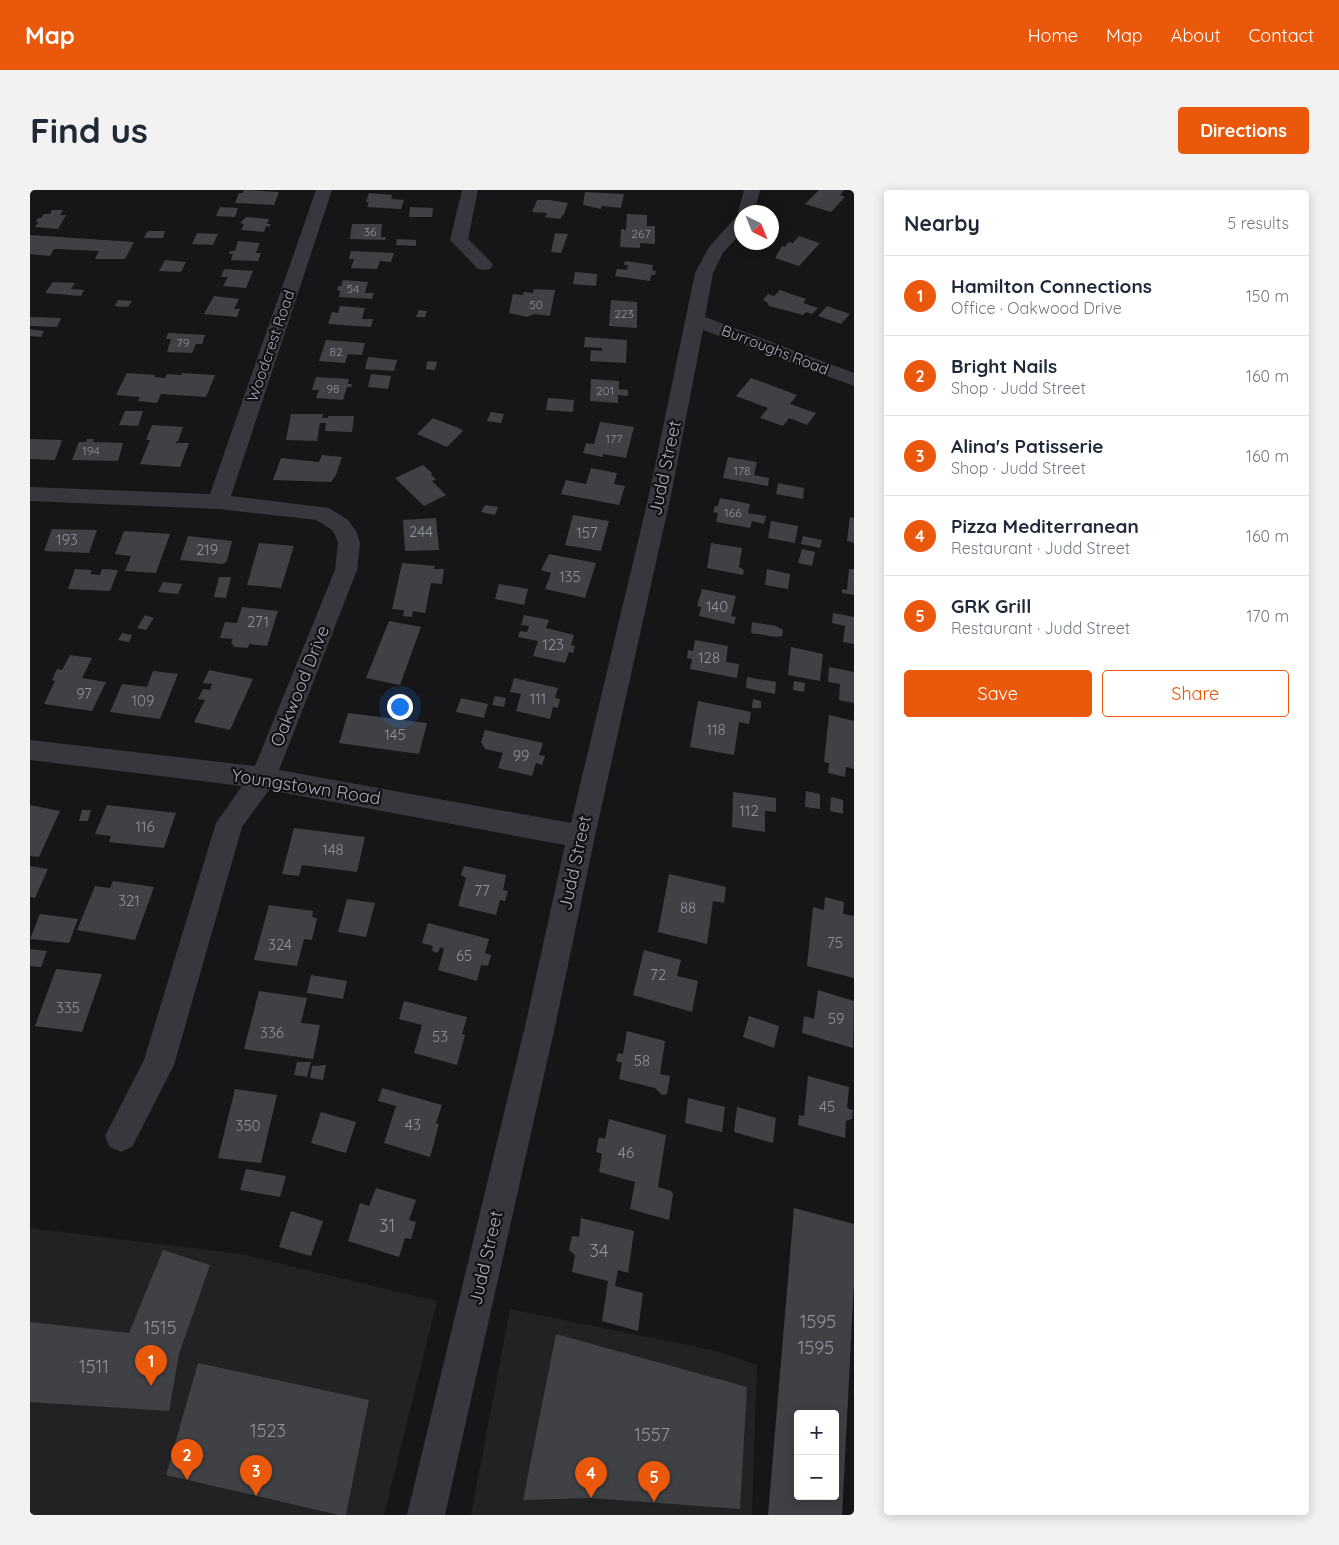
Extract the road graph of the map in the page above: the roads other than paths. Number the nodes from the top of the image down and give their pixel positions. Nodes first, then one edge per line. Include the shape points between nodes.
1 (324, 190) edge
2 (470, 190) edge
3 (747, 191) edge
4 (746, 205) edge
5 (734, 230) edge
6 (484, 265) dead end
7 (695, 320) junction
8 (854, 380) edge
9 (30, 494) edge
10 (218, 502) junction
11 (30, 750) edge
12 (263, 778) junction
13 (581, 836) junction
14 (121, 1136) dead end
15 (426, 1515) edge

1 - 10 street, Woodcrest Road
2 - 6 street via 460,240
3 - 4 street
5 - 7 street, Judd Street via 715,251 704,273
7 - 8 street, Burroughs Road
7 - 13 street, Judd Street via 660,495
9 - 10 street, Oakwood Drive
10 - 12 street, Oakwood Drive via 321,513 340,525 349,543 346,570
11 - 12 street, Youngstown Road
12 - 13 street, Youngstown Road
12 - 14 street, Oakwood Drive via 230,823 158,1065
13 - 15 street, Judd Street

